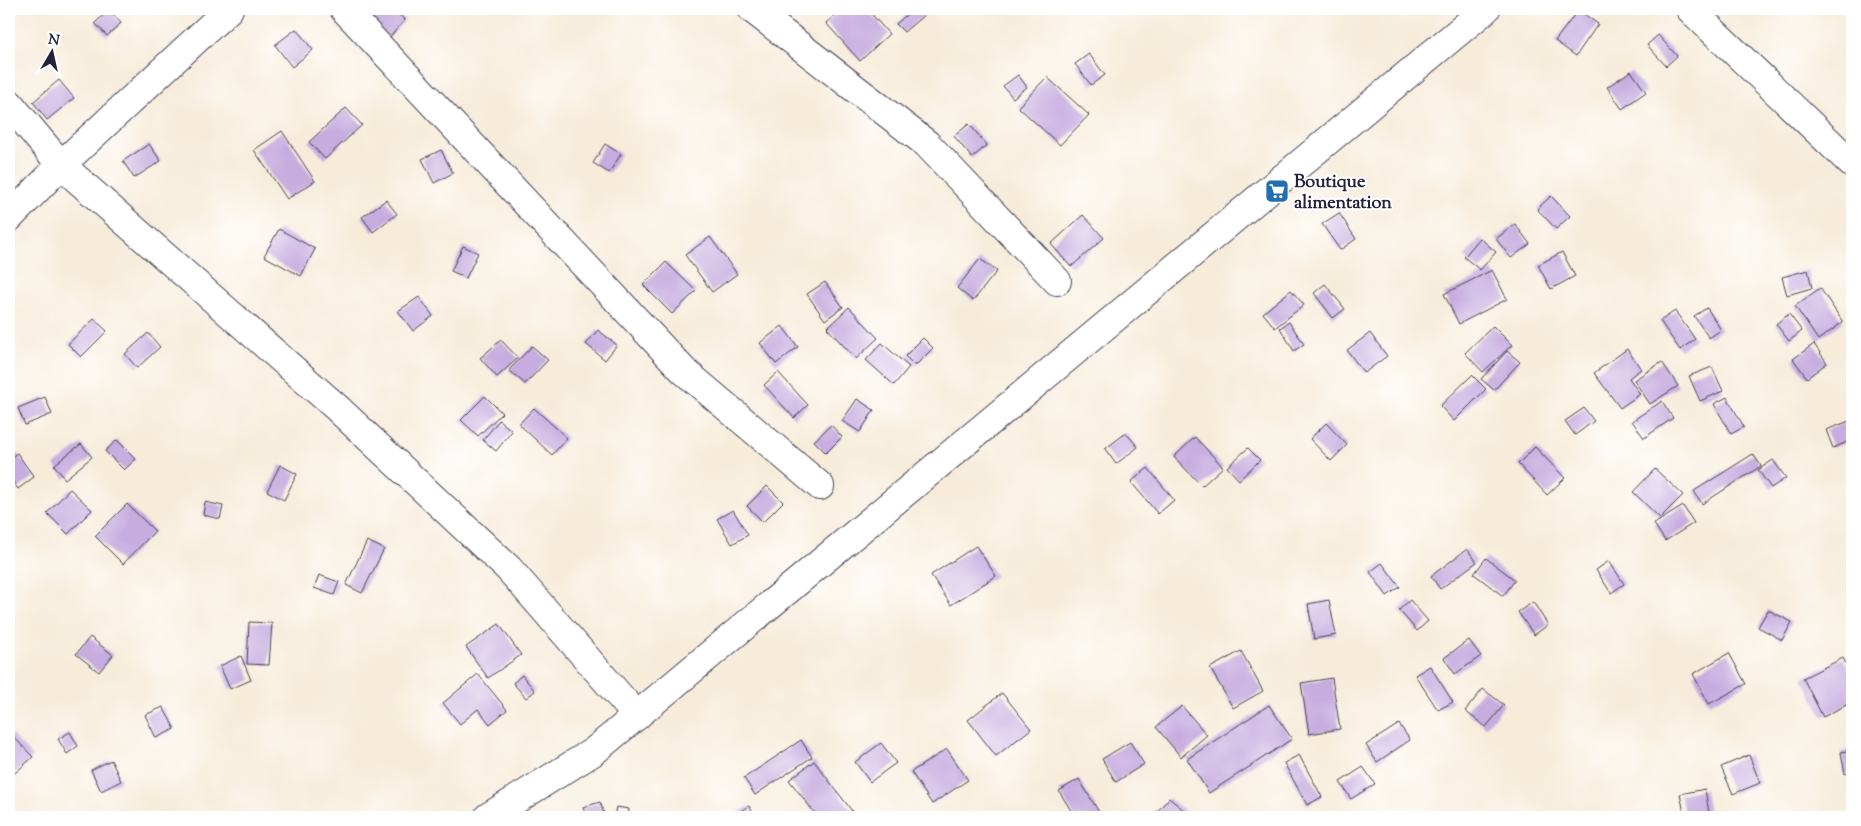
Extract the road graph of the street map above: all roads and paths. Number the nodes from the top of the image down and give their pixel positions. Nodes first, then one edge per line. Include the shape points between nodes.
1 (229, 9) edge
2 (344, 9) edge
3 (752, 9) edge
4 (1486, 9) edge
5 (1690, 9) edge
6 (9, 103) edge
7 (1852, 164) edge
8 (61, 165) junction
9 (9, 218) edge
10 (1056, 282) dead end
11 (820, 486) dead end
12 (636, 716) junction
13 (488, 817) edge

1 - 8 street
2 - 11 street via 683,370
3 - 10 street via 927,144
4 - 12 street
5 - 7 street
6 - 8 street
8 - 9 street
8 - 12 street via 336,407 509,569
12 - 13 street via 593,752

